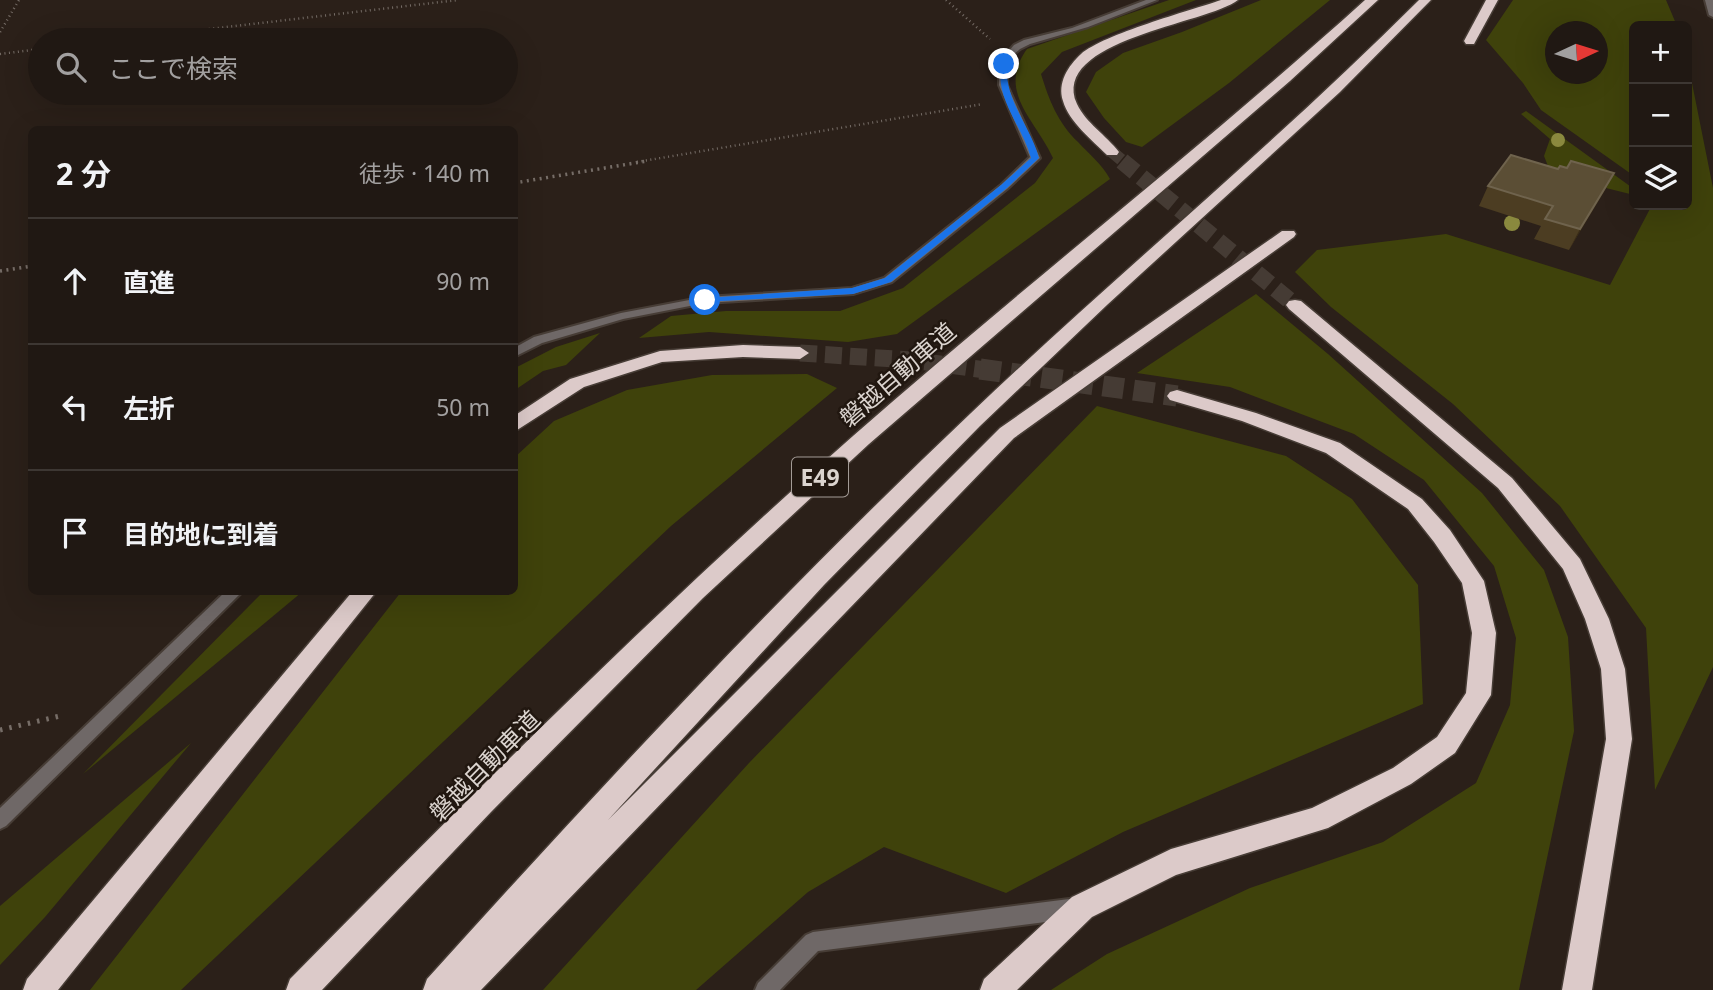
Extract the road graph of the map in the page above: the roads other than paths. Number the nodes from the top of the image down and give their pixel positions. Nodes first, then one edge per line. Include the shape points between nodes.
1 (1153, 0) edge
2 (1232, 0) edge
3 (1372, 0) edge
4 (1425, 0) edge
5 (1492, 0) edge
6 (1709, 0) edge
7 (1713, 15) edge
8 (1470, 41) dead end
9 (1112, 152) tunnel mouth
10 (1288, 234) dead end
11 (1295, 305) tunnel mouth
12 (518, 351) edge
13 (800, 353) tunnel mouth
14 (1177, 396) tunnel mouth
15 (518, 423) edge
16 (231, 595) edge
17 (363, 595) edge
18 (0, 820) edge
19 (1082, 907) junction
20 (38, 990) edge
21 (301, 990) edge
22 (438, 990) edge
23 (460, 990) edge
24 (765, 990) edge
25 (995, 990) edge
26 (1577, 990) edge

1 - 12 street via 1020,45 1010,53 1002,83 1035,158 888,280 853,291 705,300 621,316 538,340
2 - 9 highway via 1117,40 1087,55 1072,72 1069,101
3 - 21 highway, 磐越自動車道 / E49 via 862,439 705,583 481,803
4 - 22 highway, E49 via 1351,75 1056,342 929,465 771,627
5 - 8 highway
6 - 7 street
10 - 23 highway via 1007,433
11 - 26 highway via 1505,483 1572,565 1597,619 1614,669 1619,739
13 - 15 highway via 743,351 660,357 577,383
14 - 19 highway via 1333,448 1415,504 1473,581 1484,633 1478,695 1446,745 1402,776 1318,819 1171,863
16 - 18 street
17 - 20 highway
19 - 24 street via 813,942
19 - 25 highway

